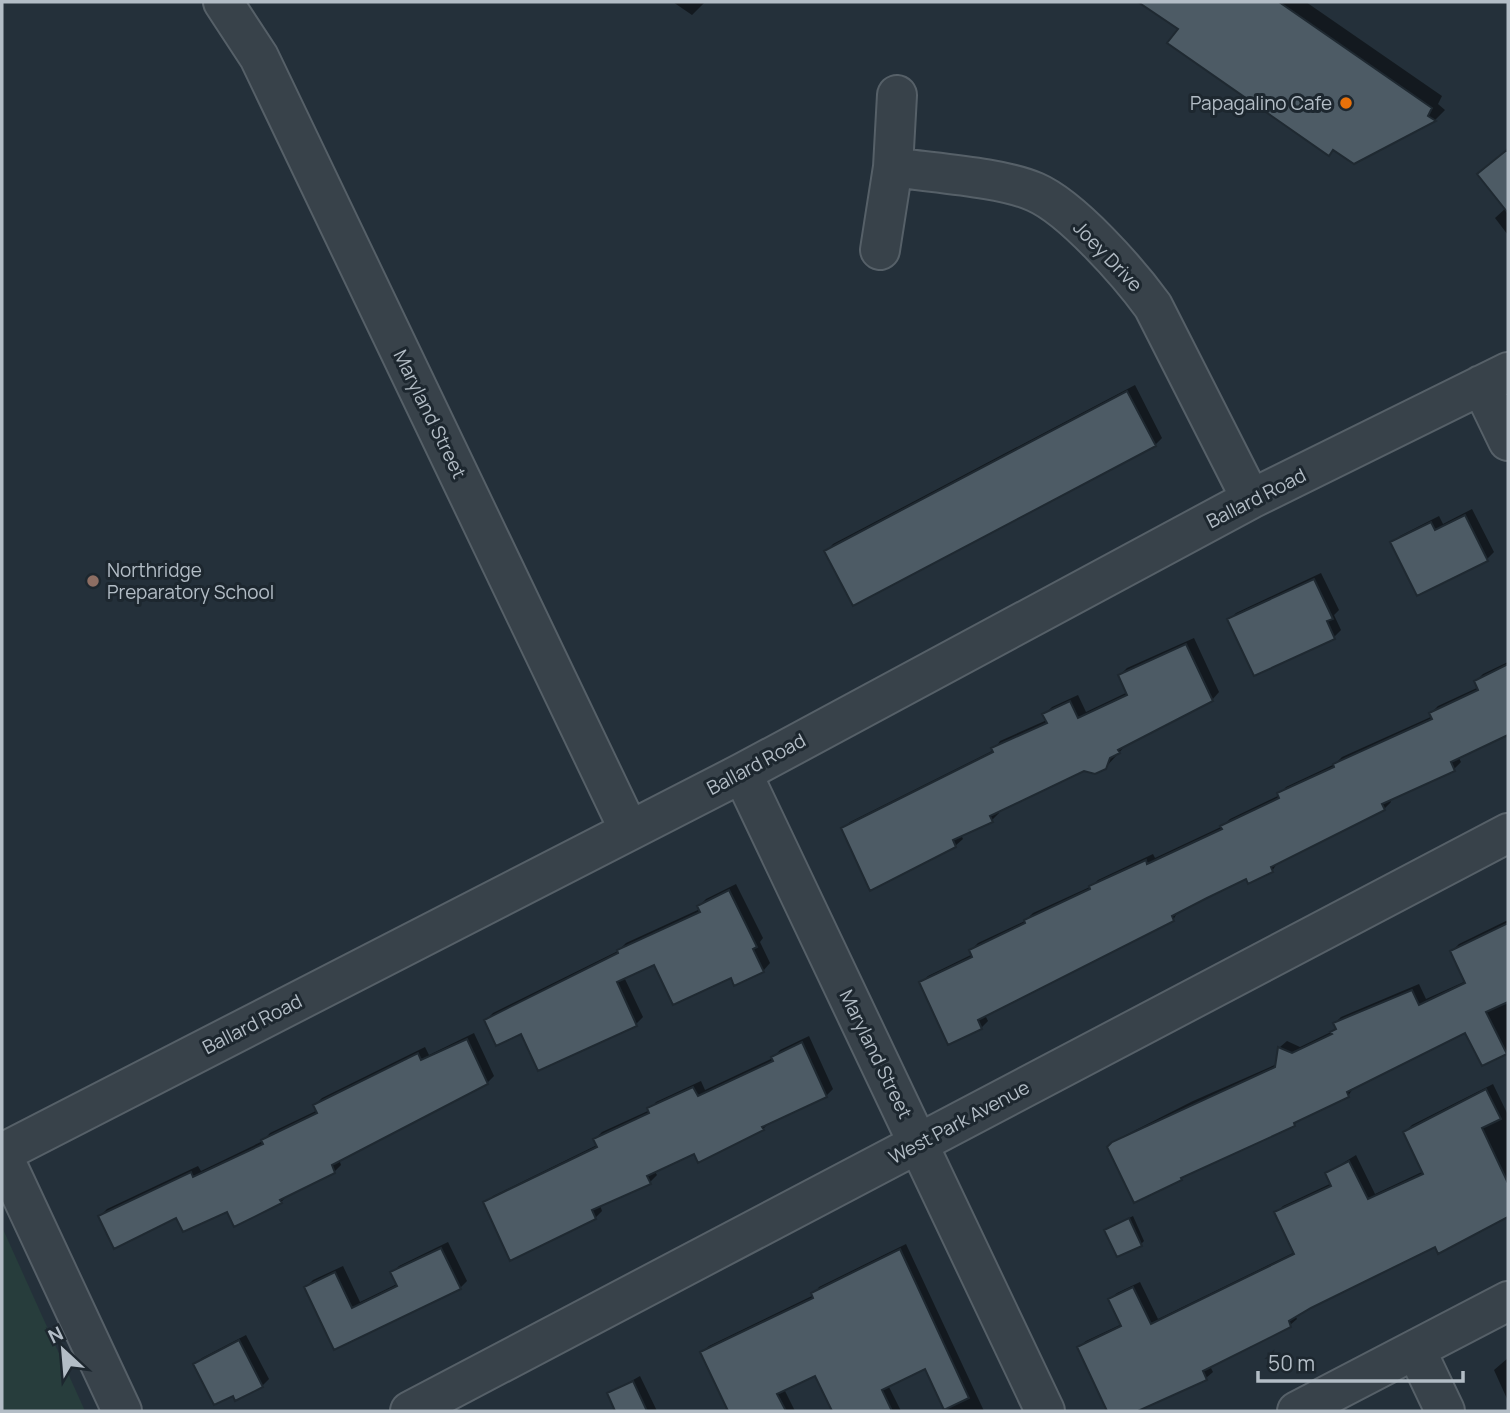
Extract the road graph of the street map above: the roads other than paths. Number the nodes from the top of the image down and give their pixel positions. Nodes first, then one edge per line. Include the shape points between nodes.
1 (223, 2) edge
2 (897, 95) dead end
3 (893, 167) junction
4 (880, 250) dead end
5 (1495, 378) edge
6 (1508, 441) edge
7 (1251, 499) junction
8 (741, 773) junction
9 (629, 830) junction
10 (1508, 833) edge
11 (918, 1143) junction
12 (2, 1153) edge
13 (1508, 1301) edge
14 (1416, 1350) junction
15 (122, 1411) edge
16 (410, 1411) edge
17 (1045, 1411) edge
18 (1297, 1411) edge
19 (1446, 1411) edge

1 - 9 street, Maryland Street via 259,57
2 - 3 street
3 - 4 street
3 - 7 street, Joey Drive via 1018,187 1056,204 1133,279 1153,306
5 - 6 street
5 - 7 street, Ballard Road
7 - 8 street, Ballard Road
8 - 9 street, Ballard Road
8 - 11 street, Maryland Street
9 - 12 street, Ballard Road
10 - 11 street, West Park Avenue
11 - 16 street, West Park Avenue
11 - 17 street, Maryland Street
12 - 15 street
13 - 14 street
14 - 18 street
14 - 19 street

